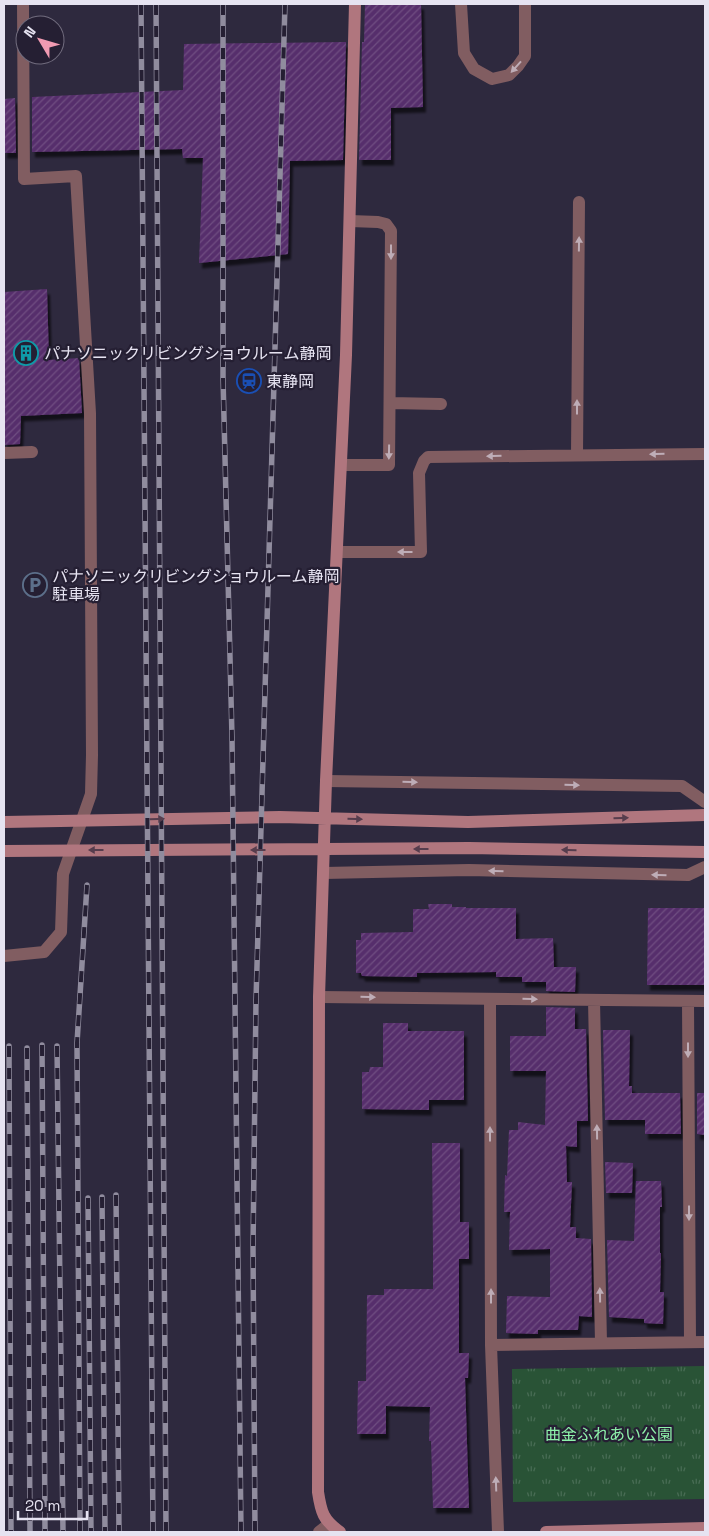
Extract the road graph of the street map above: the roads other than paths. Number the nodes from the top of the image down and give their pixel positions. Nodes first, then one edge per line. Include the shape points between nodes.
1 (23, 4) edge
2 (355, 4) edge
3 (461, 4) edge
4 (525, 4) edge
5 (580, 202) dead end
6 (350, 221) junction
7 (390, 403) junction
8 (442, 404) dead end
9 (32, 452) dead end
10 (4, 453) edge
11 (705, 454) edge
12 (577, 455) junction
13 (341, 465) junction
14 (337, 552) junction
15 (326, 781) junction
16 (705, 802) edge
17 (705, 816) edge
18 (4, 822) edge
19 (4, 851) edge
20 (705, 852) edge
21 (705, 866) edge
22 (324, 873) junction
23 (4, 956) edge
24 (319, 996) junction
25 (490, 999) junction
26 (594, 1000) junction
27 (688, 1001) junction
28 (705, 1002) edge
29 (690, 1342) junction
30 (705, 1342) edge
31 (600, 1343) junction
32 (491, 1345) junction
33 (324, 1528) edge
34 (705, 1528) edge
35 (340, 1532) edge
36 (498, 1532) edge
37 (546, 1532) edge

1 - 23 street via 24,179 76,176 90,413 92,755 90,794 63,874 62,932 44,952
2 - 6 street
4 -> 3 street via 525,56 509,75 492,79 474,70 464,54
12 -> 5 street
6 -> 7 street via 378,222 386,224 391,231
6 - 13 street
7 - 8 street
7 -> 13 street via 389,465
9 - 10 street
11 -> 12 street
12 -> 14 street via 428,457 419,473 421,552
13 - 14 street
14 - 15 street
15 -> 16 street via 682,786
15 - 22 street
18 -> 17 street via 280,817 468,822
20 -> 19 street via 469,848
21 -> 22 street via 688,875 469,870
22 - 24 street
24 -> 25 street
24 - 33 street via 318,1492
25 -> 26 street
32 -> 25 street
26 - 27 street
31 -> 26 street
27 - 28 street
27 -> 29 street
29 - 30 street
29 - 31 street
31 - 32 street
36 -> 32 street
33 - 35 street
34 - 37 street

